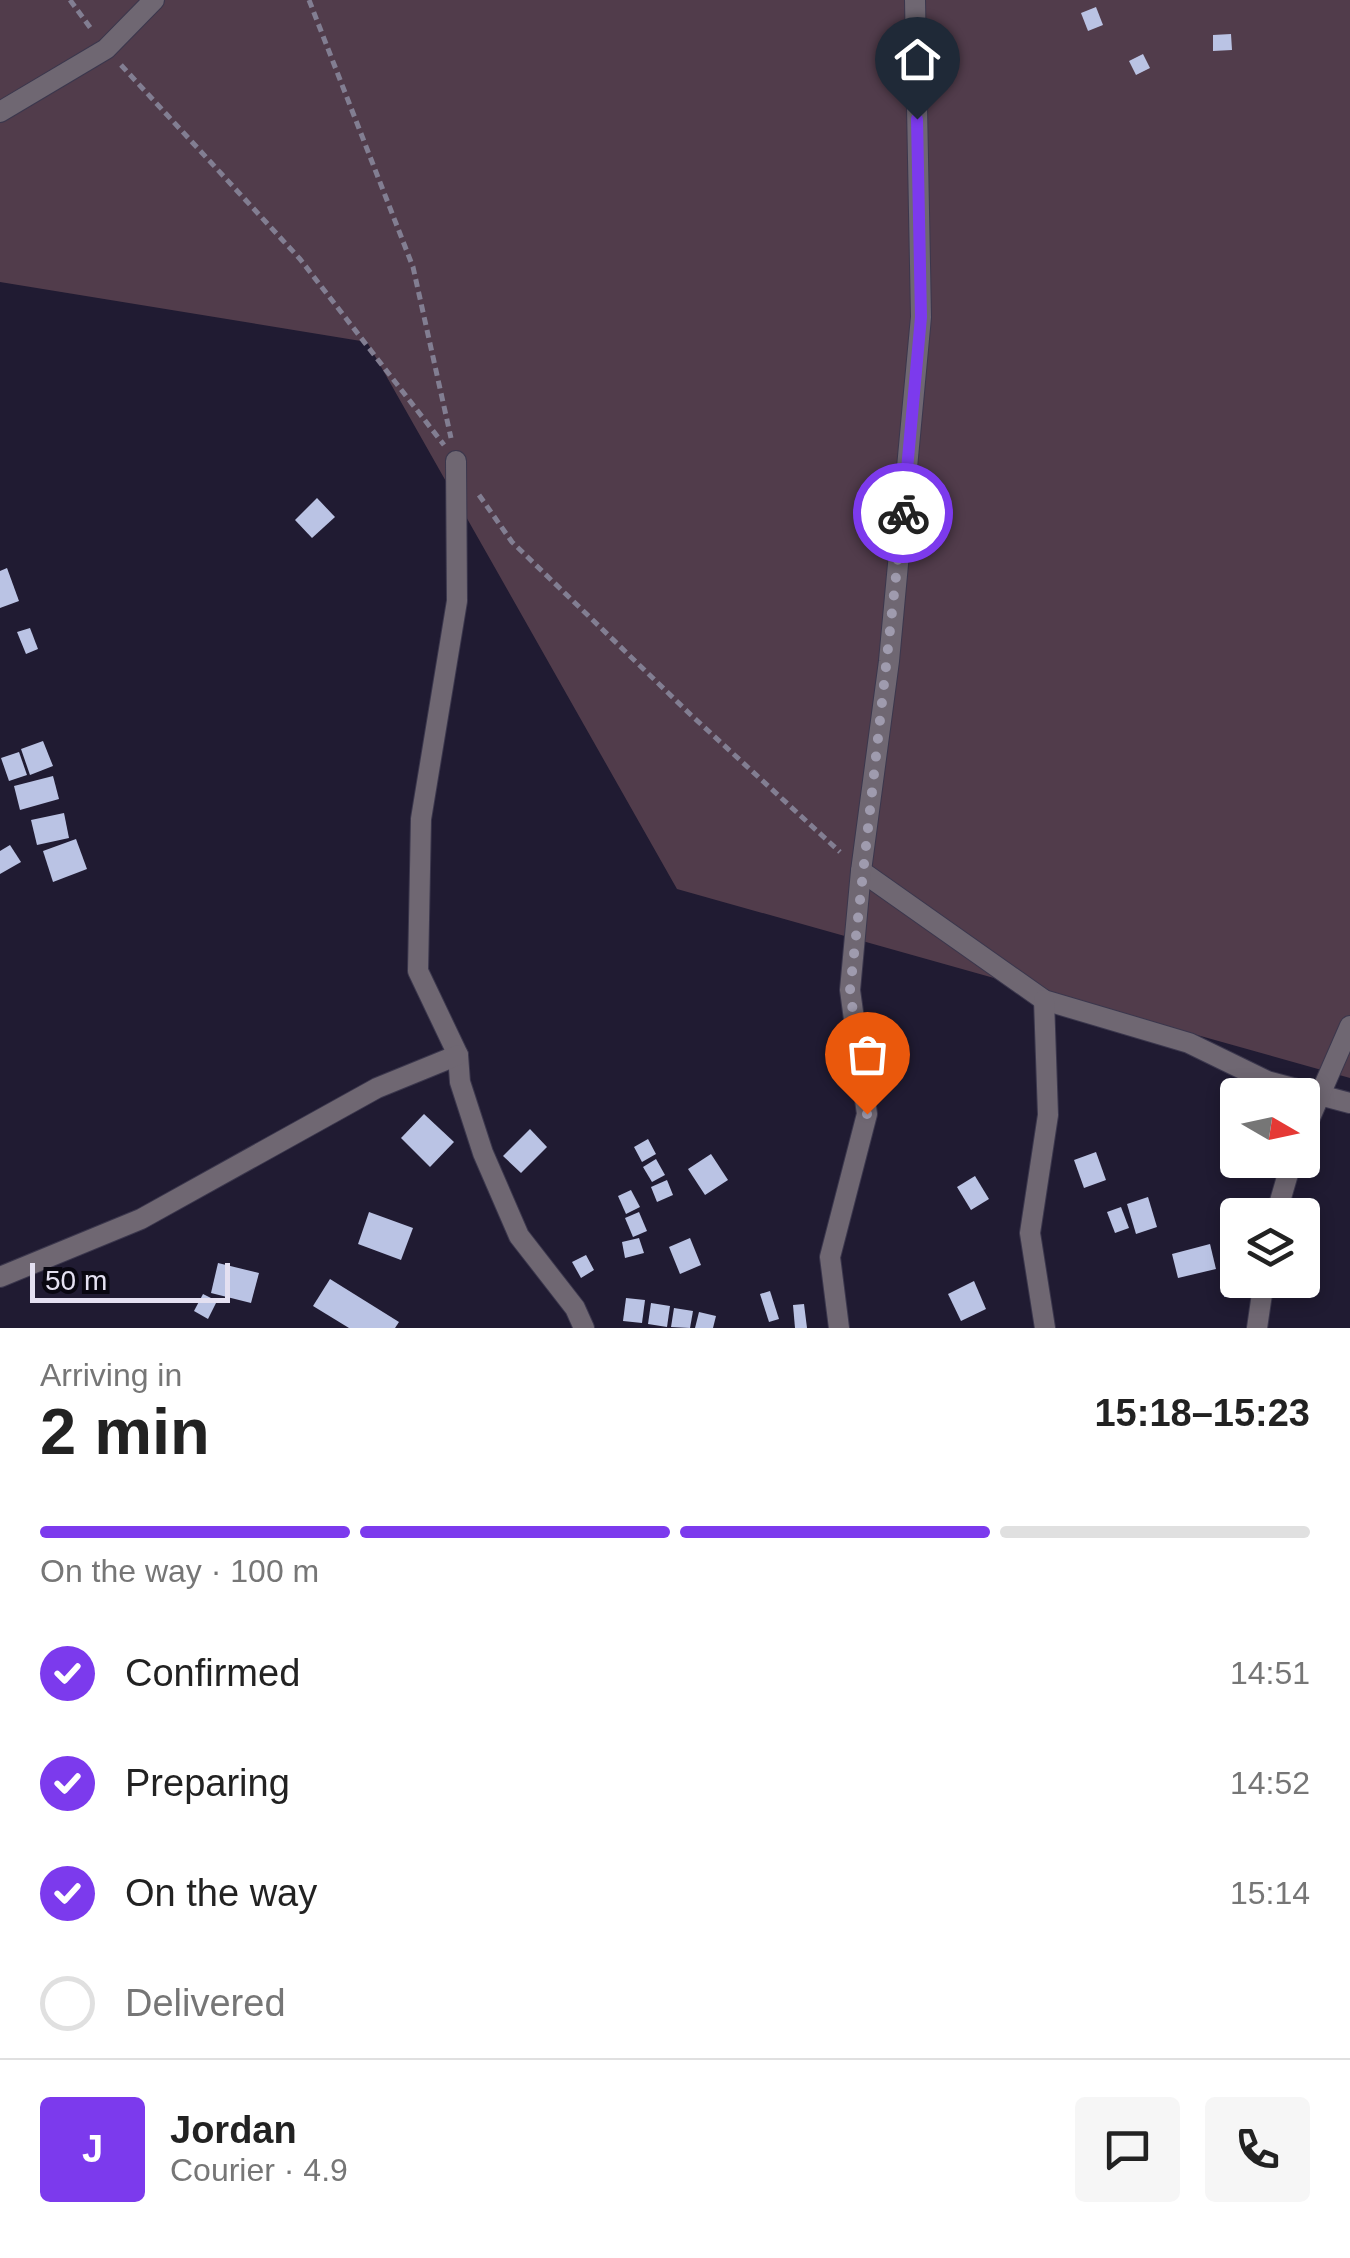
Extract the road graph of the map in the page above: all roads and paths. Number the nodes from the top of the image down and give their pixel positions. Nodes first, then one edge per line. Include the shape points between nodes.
1 (154, 0) edge
2 (309, 0) edge
3 (915, 0) edge
4 (0, 112) edge
5 (456, 461) joint
6 (861, 870) junction
7 (1044, 1000) junction
8 (1350, 1026) edge
9 (458, 1055) junction
10 (1263, 1078) edge
11 (1320, 1095) edge
12 (1320, 1097) edge
13 (1350, 1102) edge
14 (0, 1277) edge
15 (1261, 1298) edge
16 (584, 1328) edge
17 (839, 1328) edge
18 (1044, 1328) edge
19 (1257, 1328) edge

1 - 4 street via 106,49
2 - 5 path via 413,266
3 - 6 street via 921,317 889,661
5 - 9 street via 458,602 421,820 418,970
6 - 7 street
6 - 17 street via 850,990 867,1114 830,1257
7 - 10 street via 1189,1044
7 - 18 street via 1048,1115 1030,1233
8 - 11 street
9 - 14 street via 377,1088 141,1219
9 - 16 street via 460,1082 519,1236
12 - 13 street
15 - 19 street

